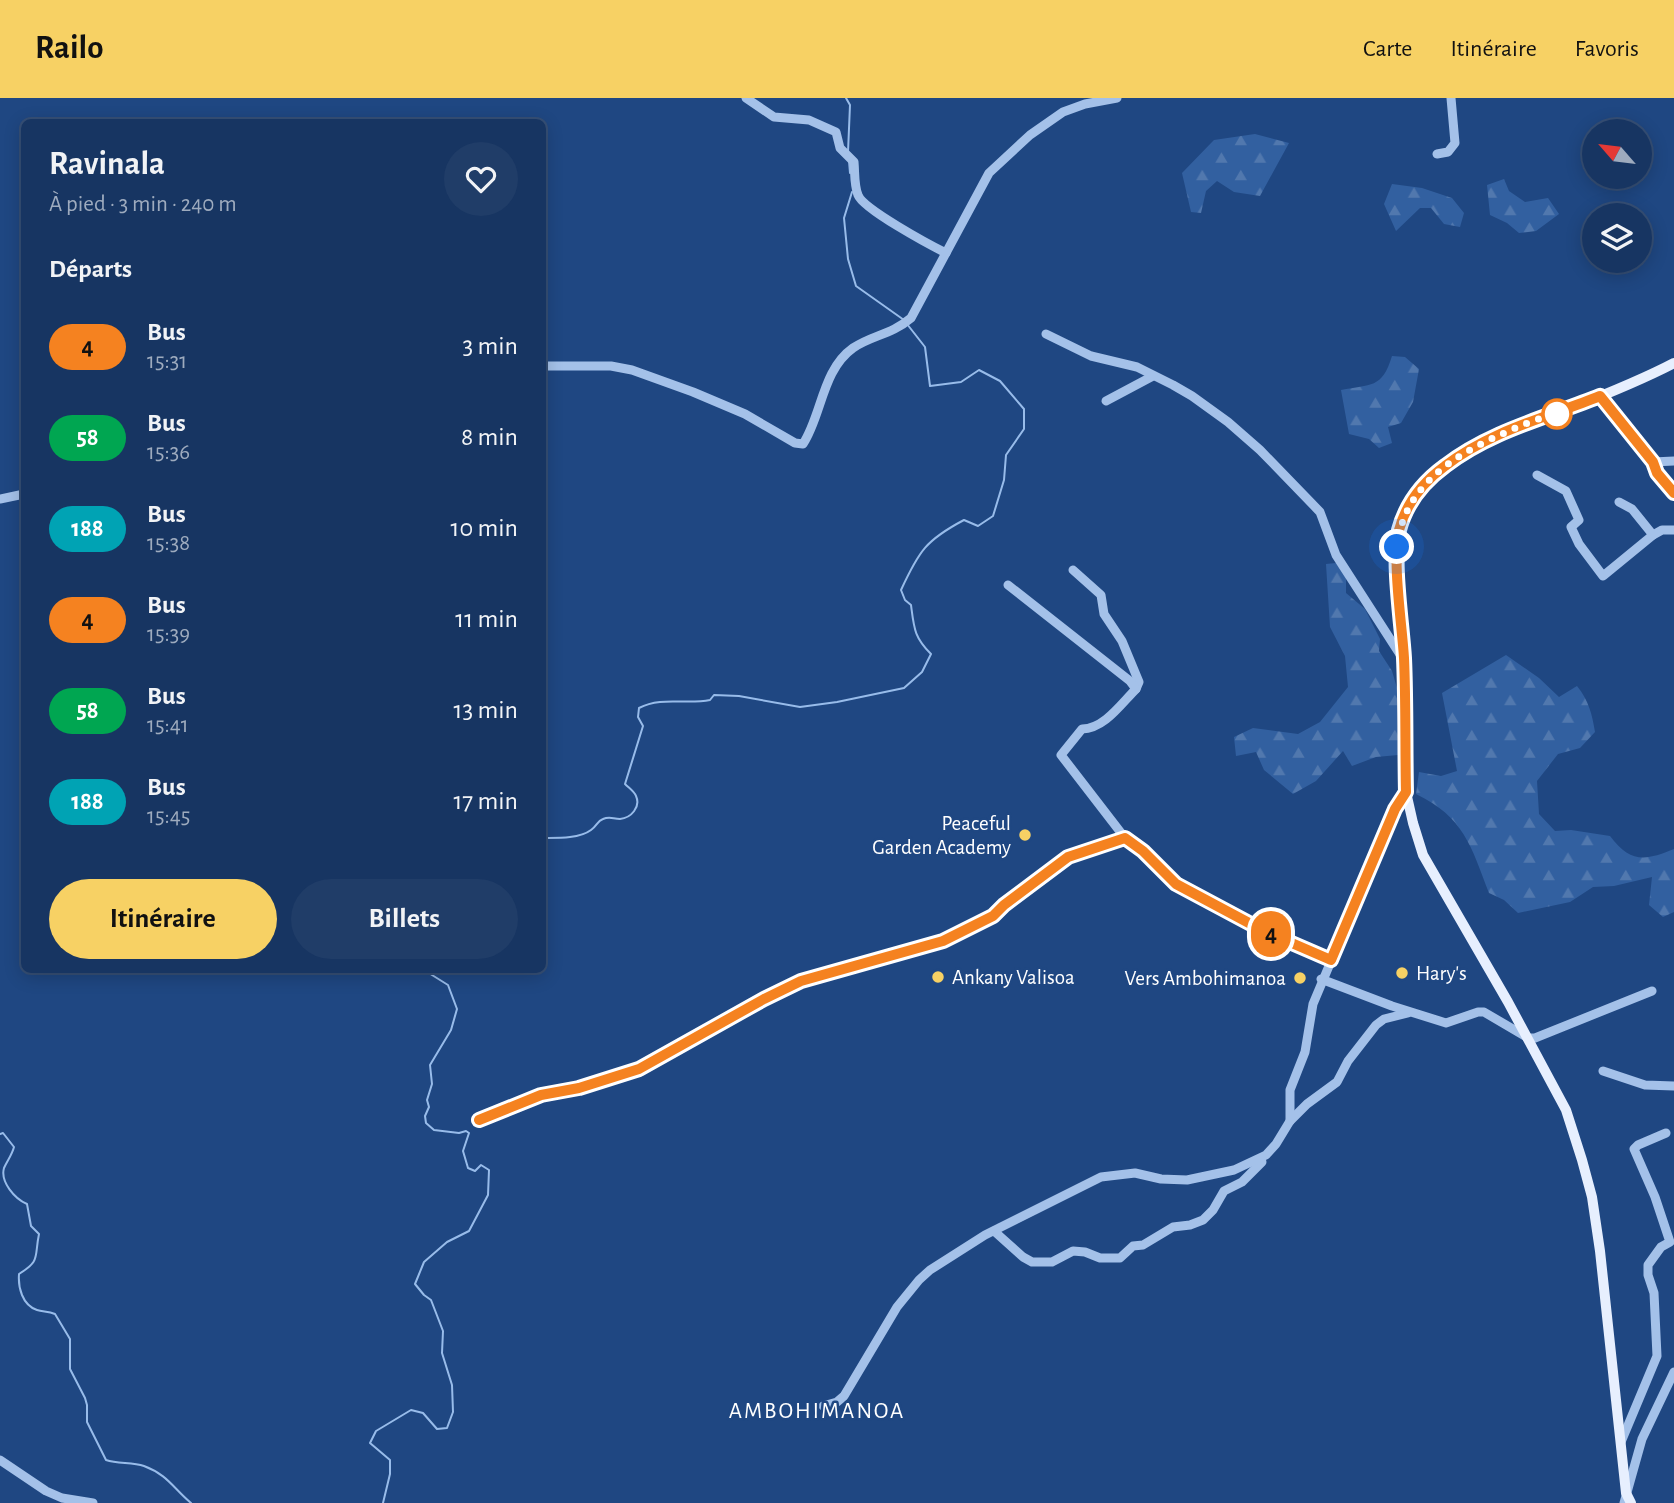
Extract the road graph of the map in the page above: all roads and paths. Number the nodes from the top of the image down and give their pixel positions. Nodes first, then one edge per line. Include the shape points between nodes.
1 (746, 98) edge
2 (1117, 98) edge
3 (1451, 98) edge
4 (1437, 154) dead end
5 (946, 253) junction
6 (1046, 334) dead end
7 (1674, 363) edge
8 (546, 366) edge
9 (1153, 376) junction
10 (1600, 396) junction
11 (1106, 401) dead end
12 (1674, 461) edge
13 (1653, 462) junction
14 (1537, 475) dead end
15 (1674, 494) edge
16 (21, 495) edge
17 (0, 499) edge
18 (1619, 502) dead end
19 (1674, 530) edge
20 (1653, 535) junction
21 (1073, 570) dead end
22 (1008, 585) dead end
23 (1404, 660) junction
24 (1136, 690) junction
25 (1406, 792) junction
26 (1125, 838) junction
27 (1331, 960) junction
28 (1321, 979) junction
29 (1652, 991) dead end
30 (1415, 1013) junction
31 (1528, 1038) junction
32 (1603, 1071) dead end
33 (1674, 1086) edge
34 (479, 1120) dead end
35 (1290, 1121) junction
36 (1666, 1133) dead end
37 (1262, 1162) dead end
38 (994, 1231) junction
39 (1674, 1373) edge
40 (823, 1406) dead end
41 (1621, 1442) junction
42 (0, 1460) edge
43 (1627, 1500) edge
44 (93, 1503) edge

1 - 5 street via 774,117 808,120 836,132 840,148 853,159 861,201
2 - 5 street via 1063,112 1006,155 989,173
3 - 4 street via 1455,144 1448,152
5 - 8 street via 911,318 898,329 853,348 840,361 803,444 745,414 632,370
6 - 9 street via 1091,356 1137,367
7 - 10 main road
9 - 11 street
9 - 23 street via 1228,422 1305,494 1325,521 1336,555
10 - 13 street
10 - 23 main road via 1478,445 1446,465 1414,498 1403,518 1397,547
12 - 13 street
13 - 15 street
14 - 20 street via 1566,491 1579,520 1571,527 1603,576
16 - 17 street
18 - 20 street via 1632,509
19 - 20 street
21 - 24 street via 1101,595 1104,614 1122,641 1139,682
22 - 24 street
23 - 25 main road
24 - 26 street via 1099,725 1082,729 1060,755
25 - 27 street
25 - 31 main road via 1423,855
26 - 27 street via 1176,884
26 - 34 street via 1068,857 993,916 943,941 801,981 639,1069 541,1095
27 - 28 street
28 - 30 street
28 - 35 street via 1307,1026 1305,1052 1290,1090
29 - 31 street
30 - 31 street via 1447,1023 1484,1012
30 - 35 street via 1398,1014 1376,1025 1348,1060 1338,1083
31 - 41 main road via 1566,1110 1592,1197
32 - 33 street via 1645,1085
35 - 38 street via 1266,1155 1234,1170 1187,1180 1135,1173 1101,1177
36 - 41 street via 1634,1149 1670,1242 1648,1265 1657,1356
37 - 38 street via 1242,1182 1224,1191 1203,1220 1173,1227 1133,1246 1120,1258 1073,1251 1052,1262 1032,1262
38 - 40 street via 919,1280 897,1307 844,1396
39 - 43 street via 1642,1439
41 - 43 main road
42 - 44 street via 46,1491

